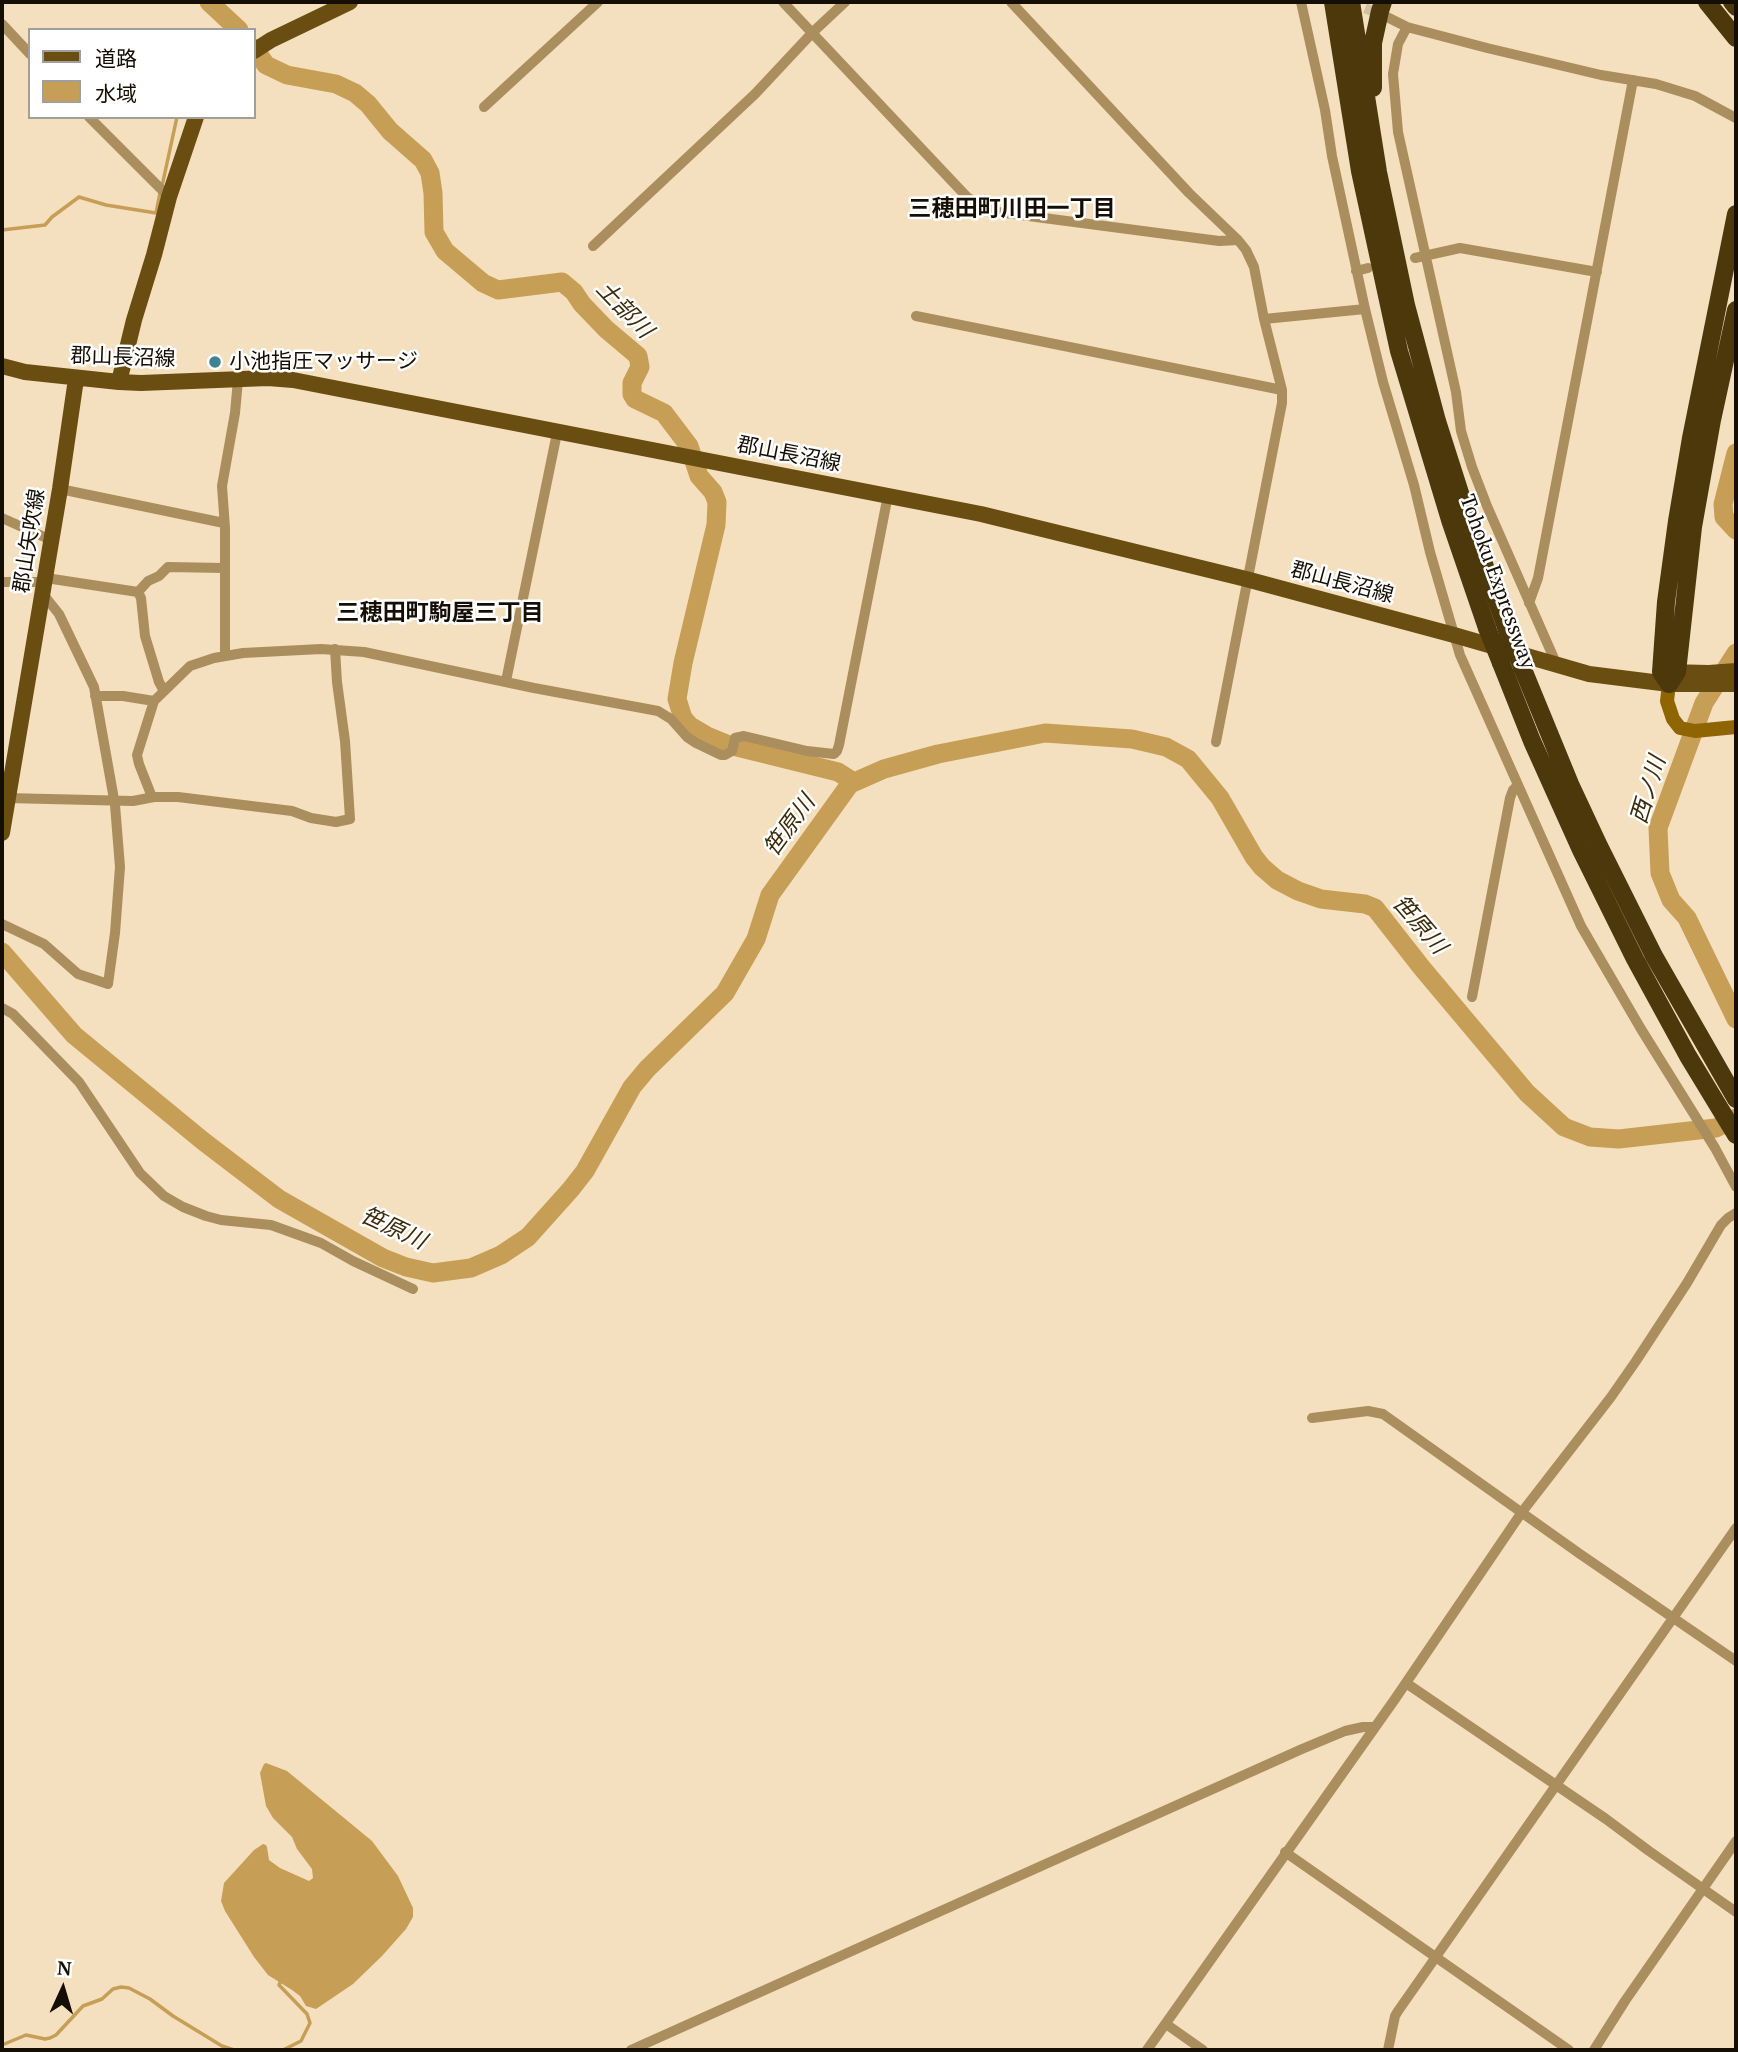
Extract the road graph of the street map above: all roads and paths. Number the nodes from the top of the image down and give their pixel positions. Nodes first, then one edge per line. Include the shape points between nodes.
1 (350, 2) edge
2 (598, 2) edge
3 (783, 2) edge
4 (845, 2) edge
5 (1011, 2) edge
6 (1301, 2) edge
7 (1322, 2) edge
8 (1333, 2) edge
9 (1350, 2) edge
10 (1707, 2) edge
11 (1732, 2) edge
12 (1736, 7) edge
13 (1385, 9) edge
14 (2, 23) edge
15 (1408, 27) junction
16 (813, 32) junction
17 (1736, 38) edge
18 (256, 50) edge
19 (28, 52) edge
20 (1633, 80) junction
21 (485, 107) dead end
22 (1736, 118) edge
23 (91, 119) edge
24 (195, 119) edge
25 (1360, 172) junction
26 (170, 197) junction
27 (1736, 214) edge
28 (1238, 240) junction
29 (593, 246) dead end
30 (1427, 255) junction
31 (1415, 258) dead end
32 (1368, 268) dead end
33 (1356, 271) junction
34 (1597, 272) junction
35 (1406, 305) junction
36 (1365, 309) junction
37 (1736, 310) edge
38 (916, 316) dead end
39 (1264, 319) junction
40 (2, 366) edge
41 (76, 379) junction
42 (238, 380) junction
43 (119, 382) junction
44 (1282, 390) junction
45 (557, 433) junction
46 (60, 489) junction
47 (888, 495) junction
48 (2, 519) edge
49 (224, 523) junction
50 (51, 540) junction
51 (225, 568) junction
52 (1246, 579) junction
53 (2, 582) edge
54 (45, 585) junction
55 (138, 593) junction
56 (1529, 603) junction
57 (1454, 635) junction
58 (335, 649) junction
59 (225, 655) junction
60 (1556, 663) junction
61 (1669, 676) junction
62 (1734, 680) edge
63 (506, 681) junction
64 (164, 691) junction
65 (95, 696) junction
66 (154, 701) junction
67 (1736, 727) edge
68 (1216, 743) dead end
69 (1518, 785) junction
70 (152, 797) junction
71 (5, 798) edge
72 (114, 800) junction
73 (2, 833) edge
74 (2, 924) edge
75 (1472, 997) dead end
76 (2, 1008) edge
77 (1736, 1099) edge
78 (1736, 1135) edge
79 (1736, 1188) edge
80 (1736, 1213) edge
81 (413, 1289) dead end
82 (1312, 1418) dead end
83 (1522, 1512) junction
84 (1736, 1528) edge
85 (1673, 1618) junction
86 (1736, 1661) edge
87 (1406, 1683) junction
88 (1375, 1727) junction
89 (1556, 1785) junction
90 (1736, 1841) edge
91 (1285, 1852) junction
92 (1702, 1889) junction
93 (1736, 1912) edge
94 (1436, 1957) junction
95 (1166, 2024) junction
96 (631, 2050) edge
97 (1147, 2050) edge
98 (1203, 2050) edge
99 (1388, 2050) edge
100 (1569, 2050) edge
101 (1594, 2050) edge

1 - 18 main road
2 - 21 street
3 - 16 street
4 - 16 street
5 - 28 street
6 - 33 street
7 - 25 highway
8 - 25 highway, Tohoku Expressway
9 - 35 highway, Tohoku Expressway
10 - 17 highway
11 - 12 highway
13 - 15 street
13 - 35 highway via 1380,11 1373,43 1373,89
14 - 19 street
15 - 20 street
15 - 30 street via 1398,44 1393,87 1398,132
16 - 28 street via 967,197 982,207
16 - 29 street via 755,94
20 - 22 street via 1695,96
20 - 34 street
23 - 26 street
24 - 26 main road
25 - 78 highway, Tohoku Expressway, bridge via 1399,351 1487,628 1581,850 1635,959
26 - 43 main road
27 - 61 highway via 1677,522 1666,602
28 - 39 street via 1254,267
30 - 31 street
30 - 34 street via 1460,248
30 - 56 street via 1461,431
32 - 33 street
33 - 36 street
34 - 56 street via 1538,578
35 - 77 highway, Tohoku Expressway, bridge via 1468,519 1508,633 1570,784 1654,956
36 - 39 street
36 - 57 street
37 - 61 highway via 1712,420
38 - 44 street
39 - 44 street
40 - 41 main road, 郡山長沼線
41 - 43 main road, 郡山長沼線
41 - 46 main road, 郡山矢吹線
42 - 43 main road, 郡山長沼線
42 - 45 main road, 郡山長沼線 via 293,380
42 - 49 street via 222,485
44 - 52 street
45 - 47 main road, 郡山長沼線
45 - 63 street
46 - 49 street
46 - 50 main road, 郡山矢吹線
47 - 52 main road, 郡山長沼線
47 - 63 street via 837,751 831,754 744,736 737,737 721,755 687,737 657,711
48 - 50 street
49 - 51 street
50 - 54 main road, 郡山矢吹線
51 - 55 street via 167,567
51 - 59 street
52 - 57 main road, 郡山長沼線
52 - 68 street
53 - 54 street
54 - 55 street
54 - 65 street
54 - 71 main road, 郡山矢吹線
55 - 64 street via 145,636
56 - 60 street
57 - 60 main road, 郡山長沼線
57 - 69 street
58 - 59 street
58 - 63 street
58 - 70 street via 350,819 336,822 292,811
59 - 64 street via 190,666
60 - 61 main road, 郡山長沼線 via 1589,674
61 - 62 main road, 郡山長沼線
61 - 67 street via 1667,701 1680,728
64 - 66 street
65 - 66 street
65 - 72 street
66 - 70 street via 137,755
69 - 75 street via 1510,798
69 - 79 street via 1581,926
70 - 72 street
71 - 72 street
71 - 73 main road, 郡山矢吹線
72 - 74 street via 120,867 108,984 76,974 44,944
76 - 81 street via 79,1082 140,1172 164,1196 206,1216 271,1225 321,1243
80 - 83 street via 1721,1225 1611,1397
82 - 83 street via 1368,1411 1382,1414
83 - 85 street
83 - 87 street
84 - 85 street
85 - 86 street
85 - 89 street
87 - 88 street
87 - 89 street
88 - 91 street
88 - 96 street via 1345,1731 1302,1749
89 - 92 street
89 - 94 street
90 - 92 street
91 - 94 street
91 - 95 street
92 - 93 street
92 - 101 street
94 - 99 street via 1395,2016
94 - 100 street
95 - 97 street
95 - 98 street

